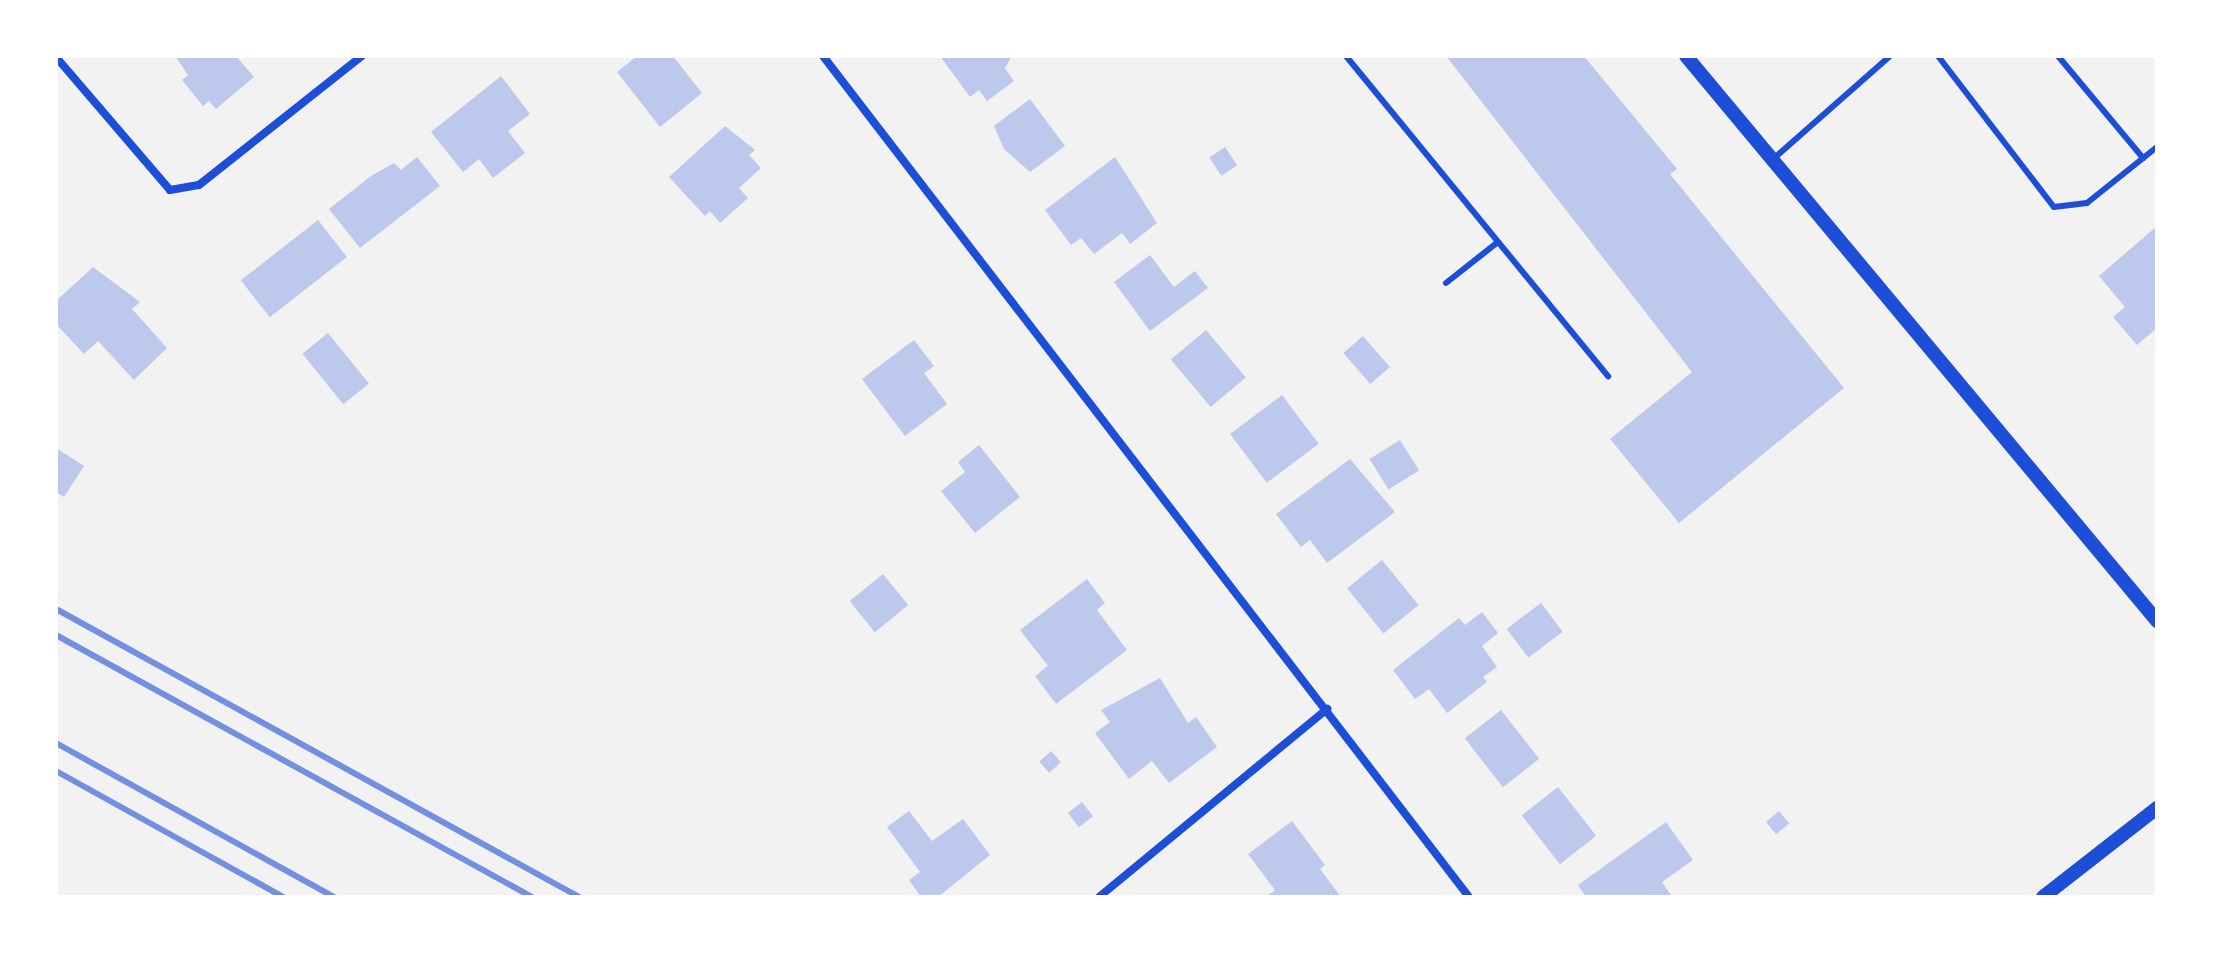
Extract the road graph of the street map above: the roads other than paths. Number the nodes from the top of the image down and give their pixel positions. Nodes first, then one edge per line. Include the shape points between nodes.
1 (362, 56) edge
2 (823, 56) edge
3 (1346, 56) edge
4 (1686, 56) edge
5 (1890, 56) edge
6 (1938, 56) edge
7 (2058, 56) edge
8 (56, 57) edge
9 (2157, 147) edge
10 (2143, 158) junction
11 (1772, 160) junction
12 (1498, 242) junction
13 (1446, 283) dead end
14 (1608, 376) dead end
15 (2157, 621) edge
16 (1327, 709) junction
17 (2157, 808) edge
18 (1099, 897) edge
19 (1469, 897) edge
20 (2043, 897) edge

1 - 8 street via 199,185 170,190
2 - 16 street
3 - 12 lane
4 - 11 street
5 - 11 lane
6 - 10 lane via 2054,207 2087,203
7 - 10 lane
9 - 10 lane
11 - 15 street
12 - 13 lane
12 - 14 lane
16 - 18 street
16 - 19 street
17 - 20 street

